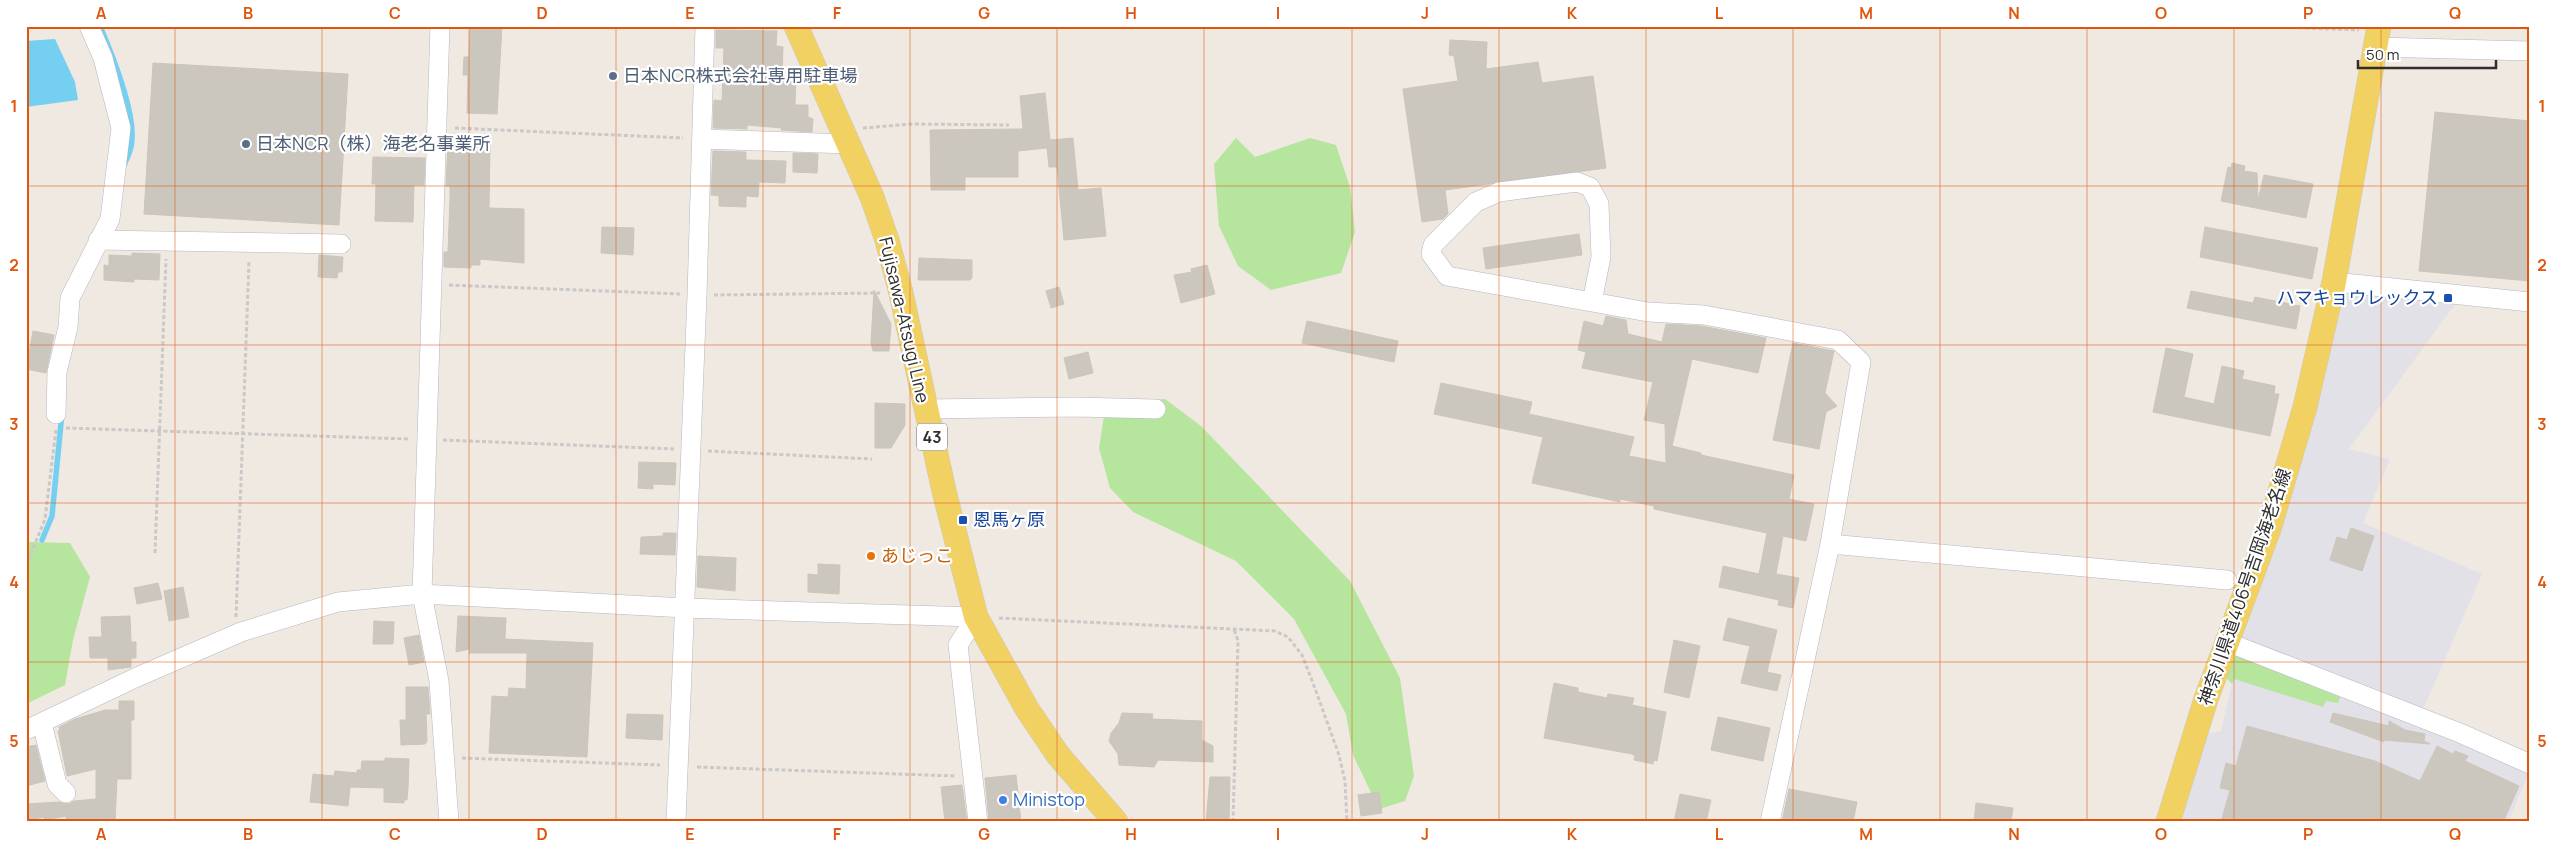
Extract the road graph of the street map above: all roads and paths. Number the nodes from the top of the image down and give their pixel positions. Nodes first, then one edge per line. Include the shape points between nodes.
1 (89, 26) edge
2 (440, 26) edge
3 (705, 26) edge
4 (796, 26) edge
5 (2247, 26) edge
6 (2378, 35) edge
7 (2530, 51) edge
8 (1009, 125) dead end
9 (437, 128) junction
10 (846, 137) junction
11 (702, 139) junction
12 (104, 240) junction
13 (167, 241) junction
14 (250, 242) junction
15 (341, 244) dead end
16 (2334, 282) junction
17 (431, 284) junction
18 (901, 293) junction
19 (697, 295) junction
20 (1592, 302) junction
21 (2530, 302) edge
22 (926, 409) junction
23 (1156, 409) dead end
24 (62, 421) junction
25 (160, 431) junction
26 (243, 435) junction
27 (426, 439) junction
28 (691, 450) junction
29 (872, 459) dead end
30 (1830, 544) junction
31 (155, 553) dead end
32 (26, 566) edge
33 (2226, 580) dead end
34 (422, 594) junction
35 (685, 608) junction
36 (976, 617) junction
37 (1234, 629) junction
38 (235, 635) junction
39 (2227, 642) junction
40 (34, 726) edge
41 (446, 758) junction
42 (2530, 764) edge
43 (678, 766) junction
44 (973, 775) junction
45 (66, 793) dead end
46 (449, 822) edge
47 (676, 822) edge
48 (978, 822) edge
49 (1116, 822) edge
50 (1233, 822) edge
51 (1347, 822) edge
52 (1770, 822) edge
53 (2168, 822) edge

1 - 12 street via 103,58 121,128 110,218
2 - 9 street
3 - 11 street
4 - 10 main road, Fujisawa-Atsugi Line / 43
5 - 6 path
6 - 7 street
6 - 16 main road, 神奈川県道406号吉岡海老名線
8 - 10 path via 912,124
9 - 11 path
9 - 17 street
10 - 11 street
10 - 18 main road, Fujisawa-Atsugi Line / 43 via 887,240
11 - 19 street
12 - 13 street
12 - 24 street via 70,298 68,327 57,372
13 - 14 street
13 - 25 path
14 - 15 street
14 - 26 path
16 - 21 street
16 - 39 main road, 神奈川県道406号吉岡海老名線 via 2305,407 2269,529
17 - 19 path
17 - 27 street
18 - 19 path
18 - 22 main road, Fujisawa-Atsugi Line / 43
19 - 28 street
20 - 20 street via 1601,257 1599,204 1590,187 1577,182 1500,192 1476,202 1433,245 1431,254 1447,276
20 - 30 street via 1648,312 1704,315 1838,340 1861,362
22 - 23 street
22 - 36 main road, Fujisawa-Atsugi Line / 43
24 - 25 path
24 - 32 path via 45,518
25 - 26 path
25 - 31 path
26 - 27 path
26 - 38 path
27 - 28 path
27 - 34 street
28 - 29 path
28 - 35 street
30 - 33 street
30 - 52 street
34 - 35 street
34 - 38 street via 338,602
34 - 41 street via 439,681
35 - 36 street
35 - 43 street
36 - 37 path
36 - 44 street via 958,645
36 - 49 main road, Fujisawa-Atsugi Line / 43 via 1018,694 1053,747
37 - 50 path via 1238,641
37 - 51 path via 1275,631 1288,637 1302,655 1338,755 1345,781
38 - 40 street
39 - 42 street via 2460,733
39 - 53 main road, 神奈川県道406号吉岡海老名線
40 - 45 street via 57,784
41 - 43 path
41 - 46 street
43 - 44 path
43 - 47 street
44 - 48 street

